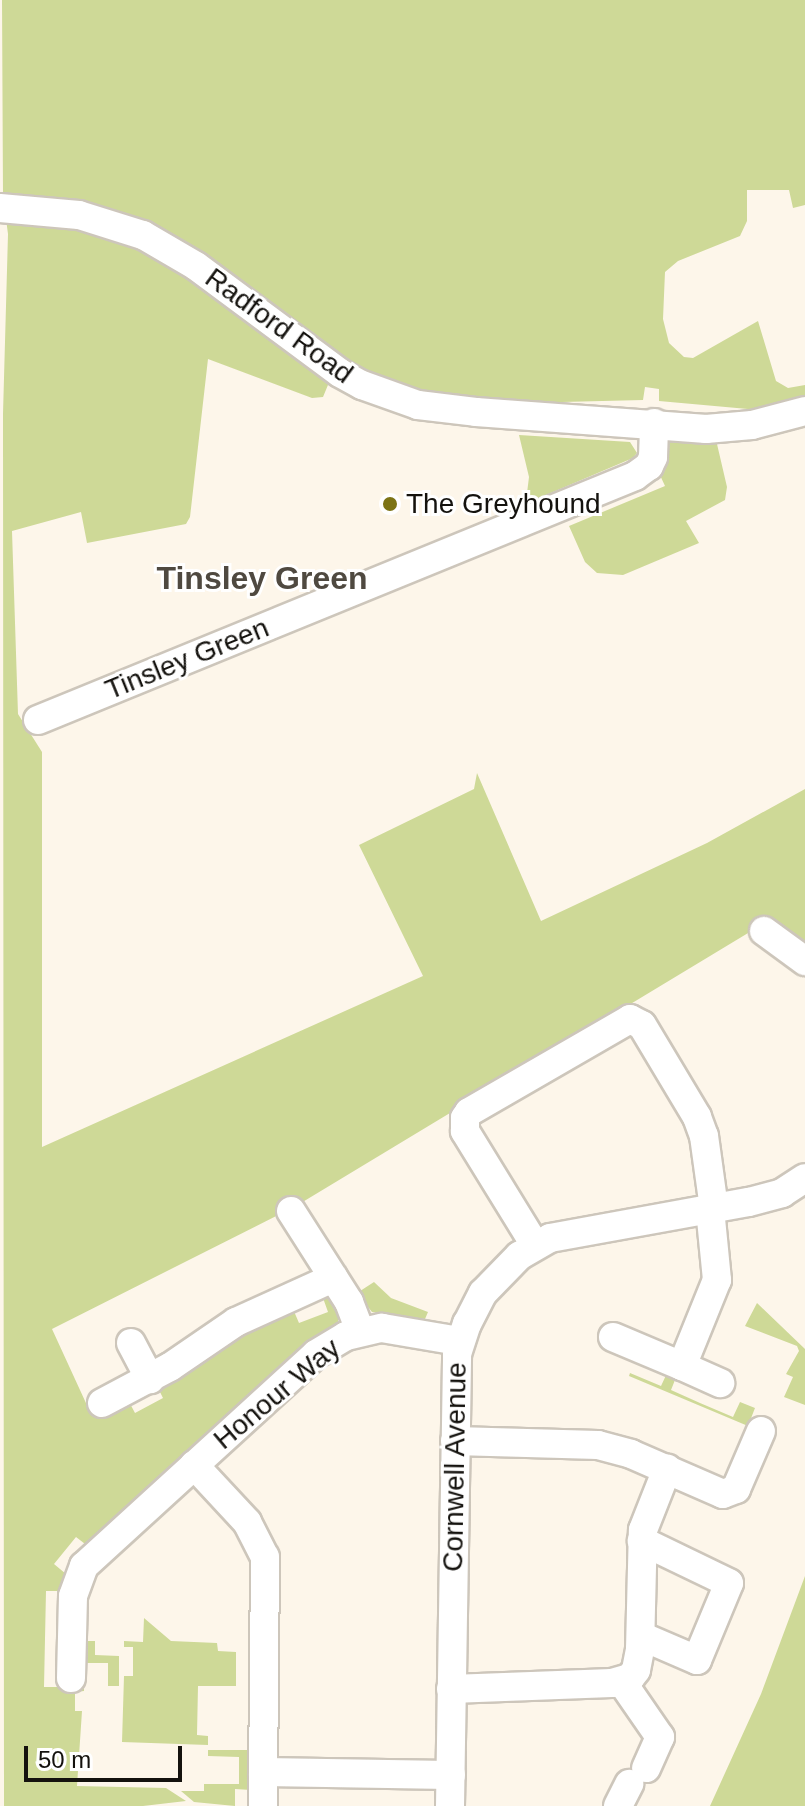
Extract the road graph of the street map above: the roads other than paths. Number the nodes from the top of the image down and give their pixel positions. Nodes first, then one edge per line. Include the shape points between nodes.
1 (6, 208) edge
2 (805, 411) edge
3 (654, 423) junction
4 (38, 720) dead end
5 (764, 931) dead end
6 (805, 961) edge
7 (805, 1178) edge
8 (712, 1209) junction
9 (291, 1211) dead end
10 (535, 1245) junction
11 (333, 1278) junction
12 (360, 1331) junction
13 (613, 1337) dead end
14 (459, 1341) junction
15 (131, 1343) dead end
16 (682, 1366) junction
17 (150, 1379) junction
18 (720, 1385) dead end
19 (102, 1403) dead end
20 (761, 1431) dead end
21 (455, 1441) junction
22 (194, 1465) junction
23 (667, 1469) junction
24 (642, 1541) junction
25 (641, 1636) junction
26 (71, 1678) dead end
27 (622, 1682) junction
28 (451, 1689) junction
29 (263, 1772) junction
30 (451, 1775) junction
31 (631, 1786) edge
32 (263, 1806) edge
33 (450, 1806) edge

1 - 3 street, Radford Road via 79,215 143,235 196,266 340,373 405,401 453,410
2 - 3 street, Radford Road via 752,425 706,429
3 - 4 street, Tinsley Green via 653,457 635,476
5 - 6 street
7 - 8 street, Cornwell Avenue via 767,1198
8 - 10 street, Cornwell Avenue via 566,1233
8 - 10 street via 697,1117 642,1025 630,1019 465,1118 465,1131
8 - 16 street via 717,1280
9 - 11 street
10 - 14 street, Cornwell Avenue via 491,1283
11 - 12 street
11 - 17 street via 236,1322
12 - 14 street, Honour Way via 403,1330
12 - 22 street, Honour Way via 326,1346
13 - 16 street
14 - 21 street, Cornwell Avenue
15 - 17 street
16 - 18 street
17 - 19 street
20 - 23 street via 730,1493
21 - 23 street via 598,1445
21 - 28 street, Cornwell Avenue
22 - 26 street, Honour Way via 78,1575
22 - 29 street, Honour Way via 247,1522 265,1557
23 - 24 street via 648,1511
24 - 25 street
24 - 25 street via 729,1583 697,1660
25 - 27 street via 636,1670
27 - 28 street
27 - 31 street via 660,1737
28 - 30 street, Cornwell Avenue
29 - 30 street
29 - 32 street, Honour Way
30 - 33 street, Cornwell Avenue

